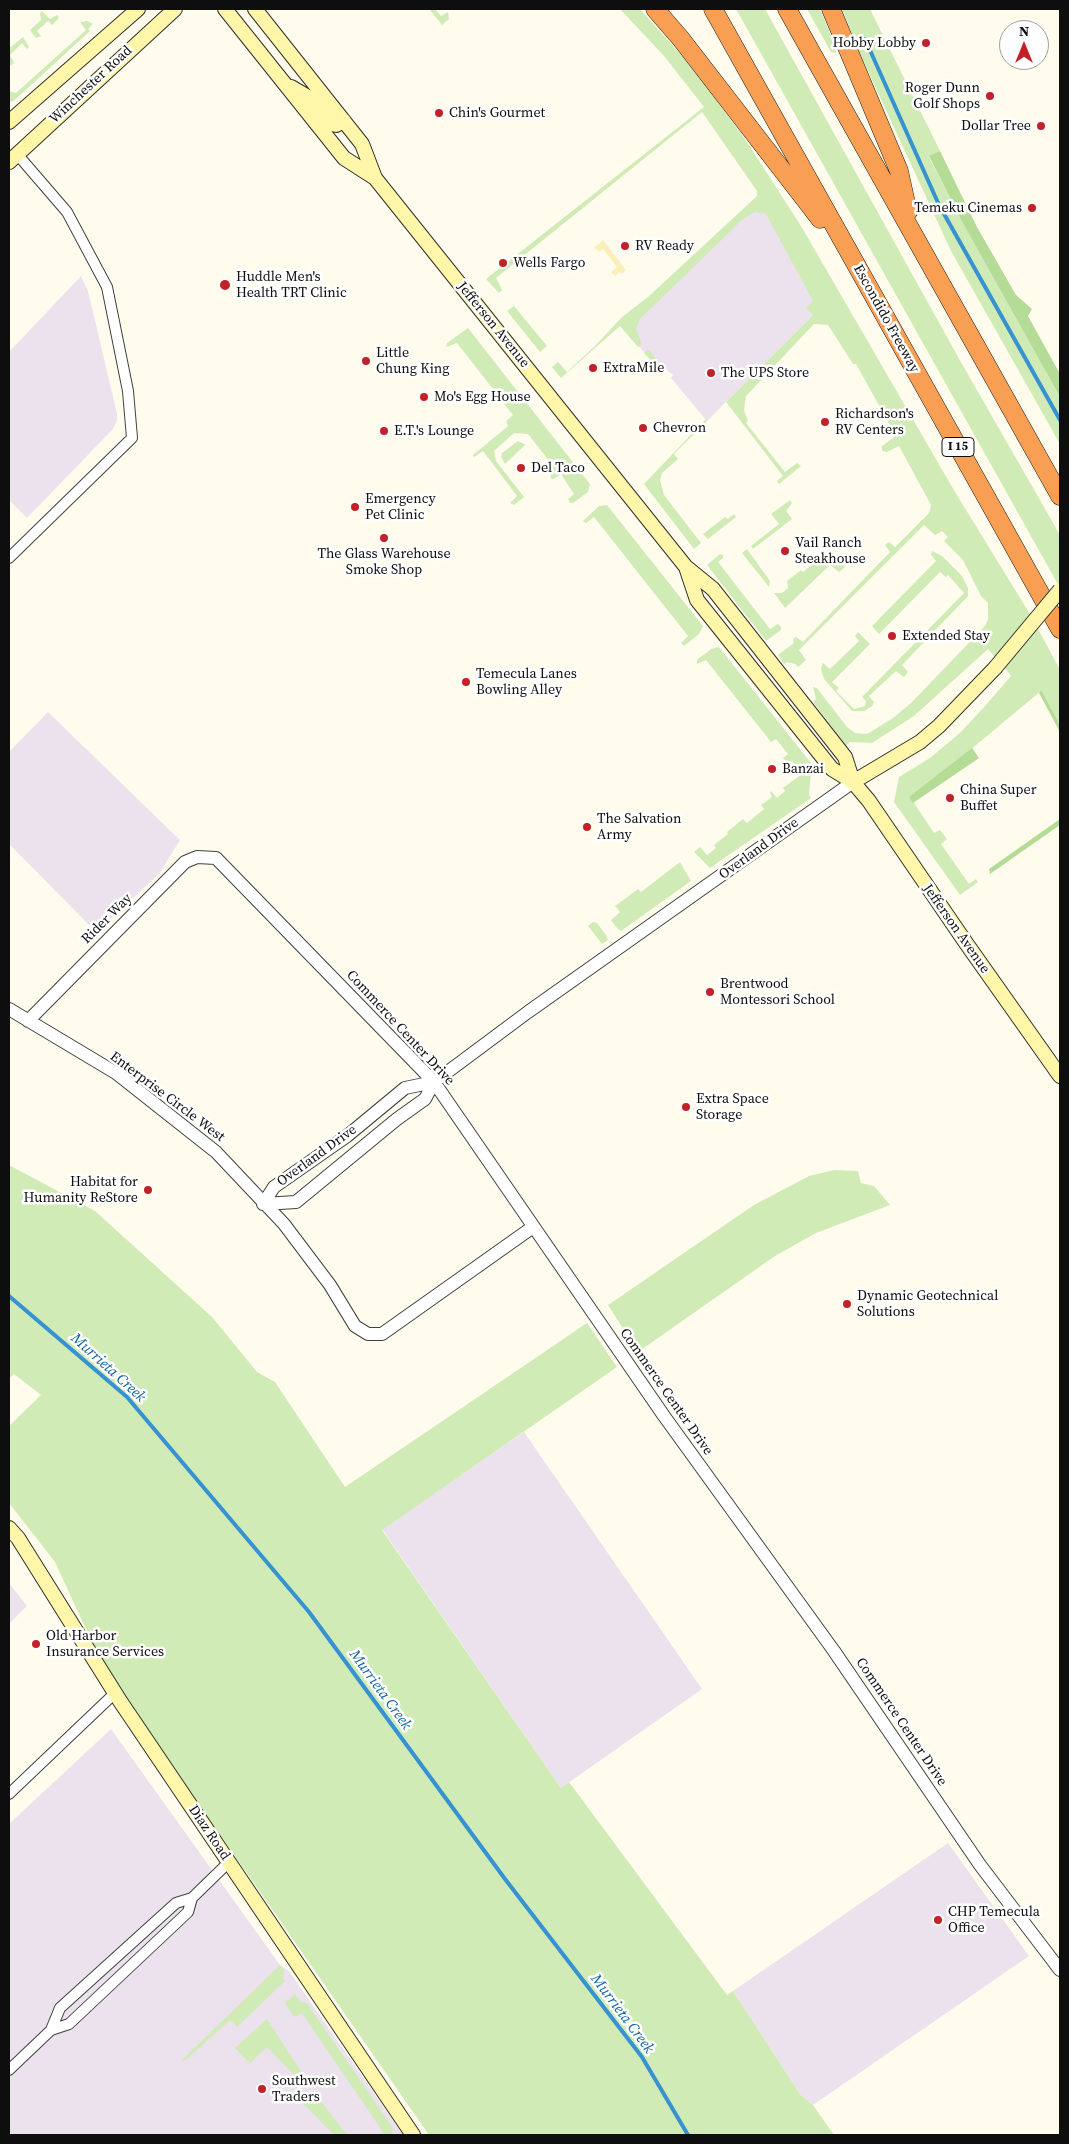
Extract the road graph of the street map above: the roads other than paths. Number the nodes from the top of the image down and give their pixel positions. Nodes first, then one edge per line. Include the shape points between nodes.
1 (138, 9) edge
2 (175, 9) edge
3 (225, 9) edge
4 (254, 9) edge
5 (655, 9) edge
6 (712, 9) edge
7 (787, 9) edge
8 (831, 9) edge
9 (284, 82) junction
10 (344, 120) junction
11 (9, 122) edge
12 (13, 158) edge
13 (375, 178) junction
14 (911, 229) junction
15 (855, 265) junction
16 (1060, 496) edge
17 (9, 558) edge
18 (686, 567) junction
19 (1060, 590) edge
20 (1060, 629) edge
21 (853, 782) junction
22 (216, 858) joint
23 (9, 1009) edge
24 (28, 1020) junction
25 (1060, 1076) edge
26 (434, 1082) junction
27 (263, 1204) junction
28 (533, 1227) junction
29 (9, 1528) edge
30 (115, 1693) junction
31 (9, 1794) edge
32 (229, 1862) junction
33 (192, 1898) junction
34 (1060, 1970) edge
35 (51, 2030) junction
36 (9, 2070) edge
37 (413, 2135) edge

1 - 11 main road, Winchester Road
2 - 12 main road, Winchester Road
3 - 9 main road, Jefferson Avenue
4 - 10 main road, Jefferson Avenue
5 - 15 highway via 681,38
6 - 15 highway, Escondido Freeway / I 15
7 - 14 highway
8 - 14 highway via 899,171
9 - 10 main road via 306,94 331,124
9 - 13 main road, Jefferson Avenue via 344,158
10 - 13 main road, Jefferson Avenue via 362,144
12 - 17 street via 67,212 107,287 128,391 132,438
13 - 18 main road, Jefferson Avenue
14 - 16 highway
15 - 20 highway, Escondido Freeway / I 15
18 - 21 main road, Jefferson Avenue via 713,589 791,687 845,757
18 - 21 main road, Jefferson Avenue via 697,600 832,769
19 - 21 main road, Overland Drive, bridge via 995,668 939,726 920,742
21 - 25 main road, Jefferson Avenue
21 - 26 street, Overland Drive
22 - 24 street, Rider Way via 197,857 185,862
22 - 26 street, Commerce Center Drive
23 - 24 street, Enterprise Circle West
24 - 27 street, Enterprise Circle West via 116,1074 170,1114 216,1152
26 - 27 street, Overland Drive via 406,1088 347,1136 274,1187
26 - 27 street, Overland Drive via 425,1099 296,1202
26 - 28 street, Commerce Center Drive
27 - 28 street, Enterprise Circle West via 284,1224 330,1285 355,1326 368,1334 382,1334
28 - 34 street, Commerce Center Drive via 838,1657 980,1865
29 - 30 main road, Diaz Road
30 - 31 street
30 - 32 main road, Diaz Road
32 - 33 street
32 - 37 main road, Diaz Road
33 - 35 street via 188,1912 69,2024
33 - 35 street via 176,1902 60,2008
35 - 36 street

